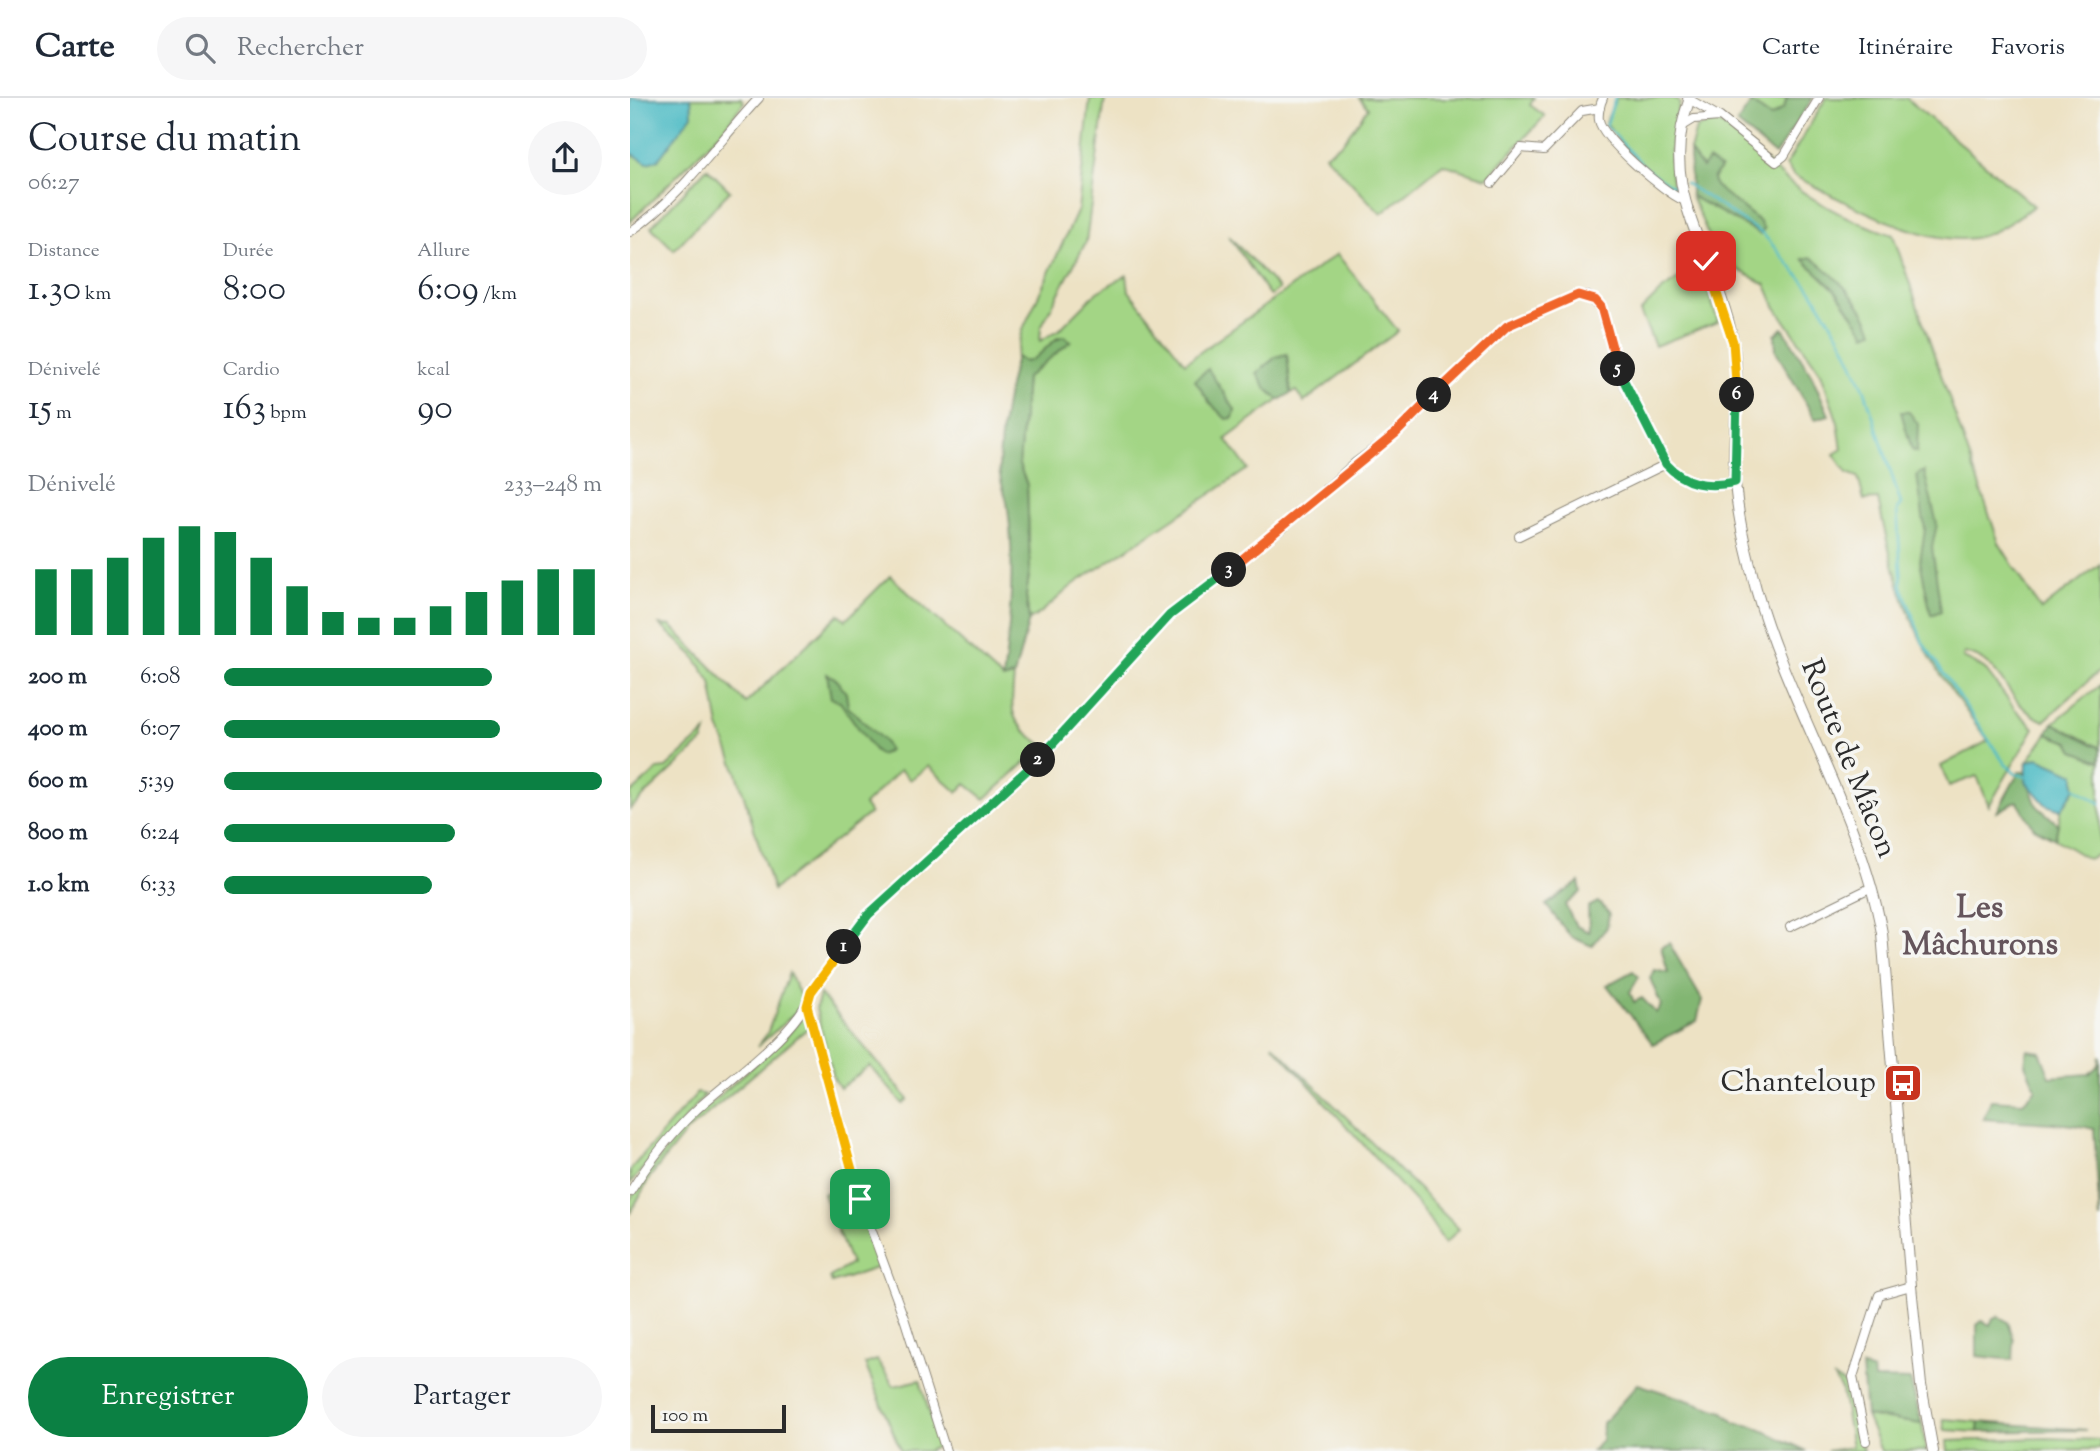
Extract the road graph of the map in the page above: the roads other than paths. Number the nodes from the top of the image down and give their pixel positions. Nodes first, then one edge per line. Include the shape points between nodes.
1 (759, 98) edge
2 (1603, 98) edge
3 (1689, 98) edge
4 (1819, 98) edge
5 (1600, 108) junction
6 (1720, 117) junction
7 (1681, 127) junction
8 (1492, 183) dead end
9 (1683, 200) junction
10 (630, 232) edge
11 (1666, 464) junction
12 (1735, 482) junction
13 (1519, 536) dead end
14 (1872, 887) junction
15 (1790, 927) dead end
16 (807, 1006) junction
17 (630, 1192) edge
18 (1911, 1286) junction
19 (1866, 1441) dead end
20 (946, 1451) edge
21 (1933, 1451) edge

1 - 10 street via 705,160
2 - 5 street
3 - 6 street
3 - 7 street, Route de Mâcon
4 - 6 street via 1804,127 1776,162
5 - 8 street via 1583,111 1544,150 1521,148
5 - 9 street via 1599,120 1606,135 1669,195
6 - 7 street via 1694,119
7 - 9 street, Route de Mâcon via 1678,177
9 - 12 street, Route de Mâcon via 1733,342 1737,372
11 - 12 street via 1692,483
11 - 13 street
11 - 16 street via 1619,375 1601,307 1595,300 1578,295 1507,326 1396,433 1170,615 1038,761 868,915 811,992
12 - 14 street, Route de Mâcon via 1743,539 1771,634
14 - 15 street
14 - 18 street, Route de Mâcon via 1882,933
16 - 17 street via 692,1114
16 - 20 street via 860,1199
18 - 19 street via 1878,1295 1861,1345 1853,1377
18 - 21 street, Route de Mâcon

